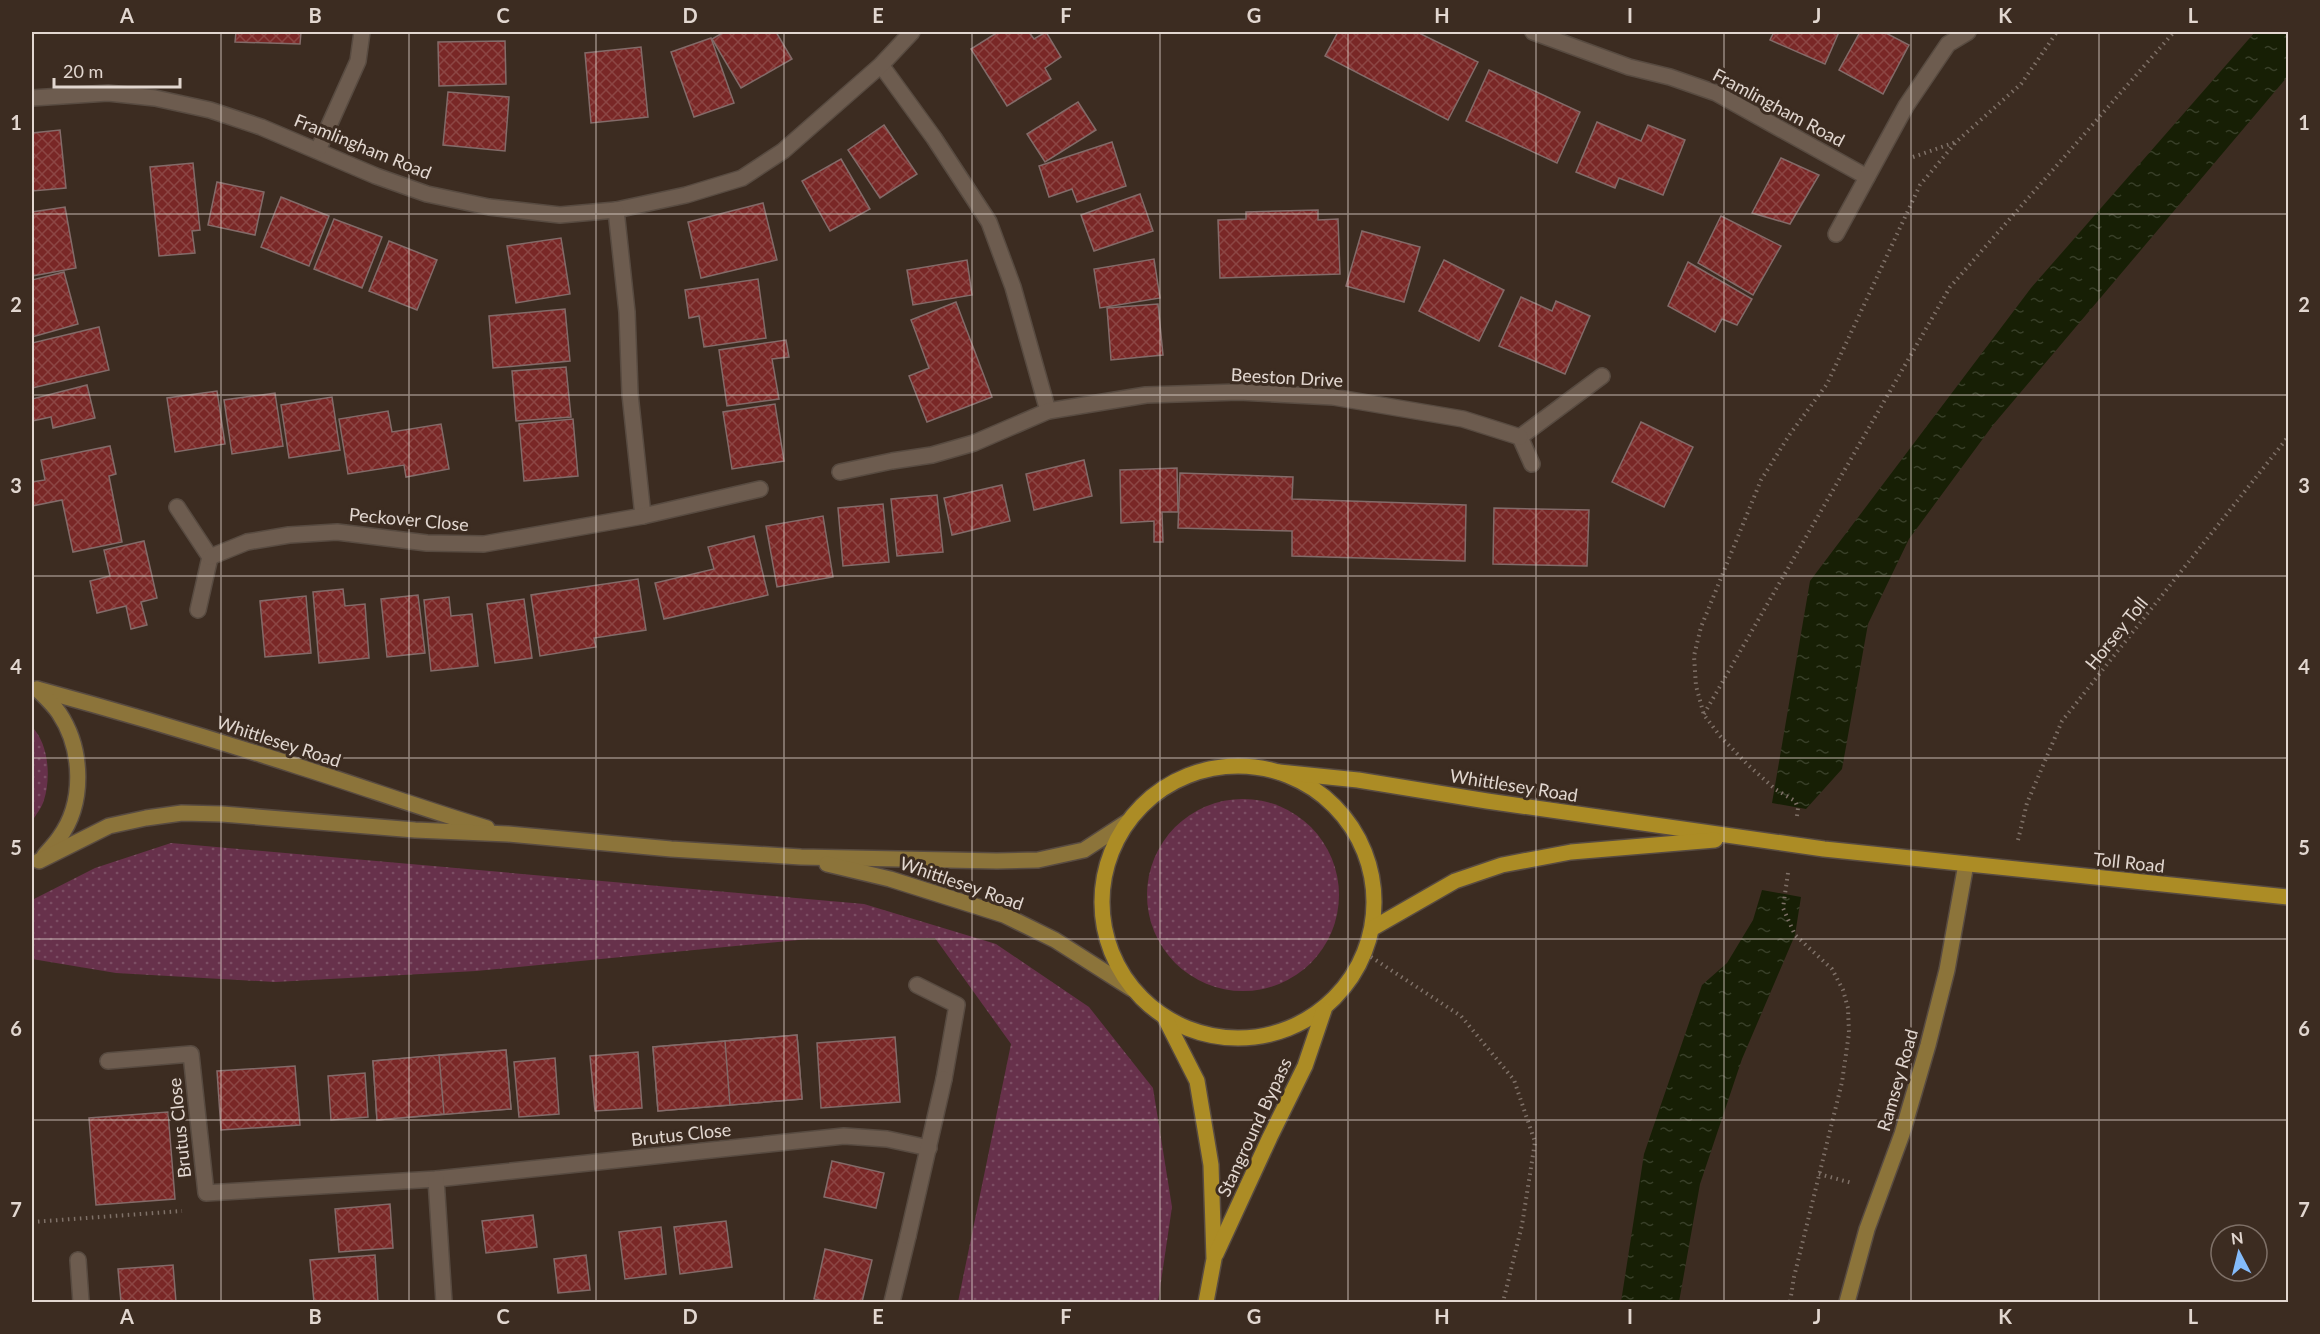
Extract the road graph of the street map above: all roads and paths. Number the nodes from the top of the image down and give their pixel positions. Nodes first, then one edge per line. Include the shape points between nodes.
1 (362, 32) edge
2 (912, 32) edge
3 (1533, 32) edge
4 (1968, 32) edge
5 (2057, 32) edge
6 (2174, 32) edge
7 (881, 65) junction
8 (32, 98) edge
9 (318, 150) junction
10 (1867, 177) junction
11 (616, 210) junction
12 (1836, 234) dead end
13 (1602, 376) dead end
14 (1048, 411) junction
15 (1520, 436) junction
16 (2289, 437) edge
17 (1532, 464) dead end
18 (840, 472) dead end
19 (760, 489) dead end
20 (177, 507) dead end
21 (643, 516) junction
22 (210, 557) junction
23 (198, 610) dead end
24 (34, 687) edge
25 (1704, 715) junction
26 (1279, 772) junction
27 (1798, 808) dead end
28 (1127, 822) junction
29 (508, 834) junction
30 (1742, 838) junction
31 (801, 857) junction
32 (35, 864) edge
33 (1966, 864) junction
34 (2010, 869) junction
35 (1785, 892) dead end
36 (2289, 897) edge
37 (1373, 928) junction
38 (1366, 954) junction
39 (917, 984) dead end
40 (1132, 989) junction
41 (1324, 1010) junction
42 (1165, 1018) junction
43 (108, 1061) dead end
44 (929, 1148) junction
45 (436, 1179) junction
46 (206, 1193) junction
47 (32, 1222) edge
48 (1214, 1258) junction
49 (78, 1260) dead end
50 (81, 1302) edge
51 (444, 1302) edge
52 (892, 1302) edge
53 (1206, 1302) edge
54 (1503, 1302) edge
55 (1790, 1302) edge
56 (1847, 1302) edge

1 - 9 street via 358,61
2 - 7 street, Framlingham Road
3 - 10 street, Framlingham Road via 1716,93
4 - 10 street via 1948,44 1941,54 1906,106
5 - 25 path via 2022,84 1957,141 1920,185 1827,384 1761,480 1701,627 1694,656 1696,686
6 - 25 path via 1950,287
7 - 11 street, Framlingham Road via 783,151 742,178
7 - 14 street via 989,222 1014,287
8 - 9 street, Framlingham Road via 108,93 155,98 261,126
9 - 11 street, Framlingham Road via 427,194 489,207 560,215
10 - 12 street
11 - 21 street
13 - 15 street
14 - 15 street, Beeston Drive via 1146,395 1239,392 1333,397 1463,419
14 - 18 street, Beeston Drive via 1014,428 953,449
15 - 17 street
16 - 34 path, Horsey Toll via 2062,721 2027,803
19 - 21 street, Peckover Close
20 - 22 street
21 - 22 street, Peckover Close via 484,544 427,543 337,532 289,534 247,542
22 - 23 street
24 - 29 main road, Whittlesey Road
24 - 32 main road via 59,713 73,743 79,775 74,807 60,837
25 - 27 path via 1719,736 1775,789 1795,801
26 - 28 main road via 1237,765 1195,773 1157,792
26 - 30 main road, Whittlesey Road via 1358,780
26 - 37 main road via 1315,789 1345,815 1365,850 1375,888
28 - 31 main road, Whittlesey Road via 1084,850 1038,860
28 - 40 main road via 1110,854 1102,889 1103,925 1113,958
29 - 31 main road, Whittlesey Road
29 - 32 main road, Whittlesey Road via 182,813 109,826
30 - 33 main road, Whittlesey Road
30 - 37 main road, Whittlesey Road via 1571,852 1502,865 1455,882
31 - 40 main road, Whittlesey Road via 890,879 1004,915 1055,940
33 - 34 main road, Toll Road
33 - 56 main road, Ramsey Road via 1947,970 1928,1045
34 - 36 main road, Toll Road
35 - 55 path via 1784,908 1795,935 1832,969 1843,990 1849,1034 1842,1082
37 - 38 main road
38 - 41 main road via 1348,984
38 - 54 path via 1461,1016 1514,1080 1535,1142 1522,1225
39 - 44 street via 957,1005
40 - 42 main road
41 - 42 main road via 1287,1030 1246,1039 1204,1035
41 - 48 main road, Stanground Bypass via 1305,1066
42 - 48 main road, Stanground Bypass via 1197,1081 1211,1165
43 - 46 street, Brutus Close via 191,1054
44 - 45 street, Brutus Close via 887,1139 844,1136
44 - 52 street
45 - 46 street, Brutus Close
45 - 51 street
46 - 47 path via 196,1209
48 - 53 main road, Stanground Bypass
49 - 50 street

